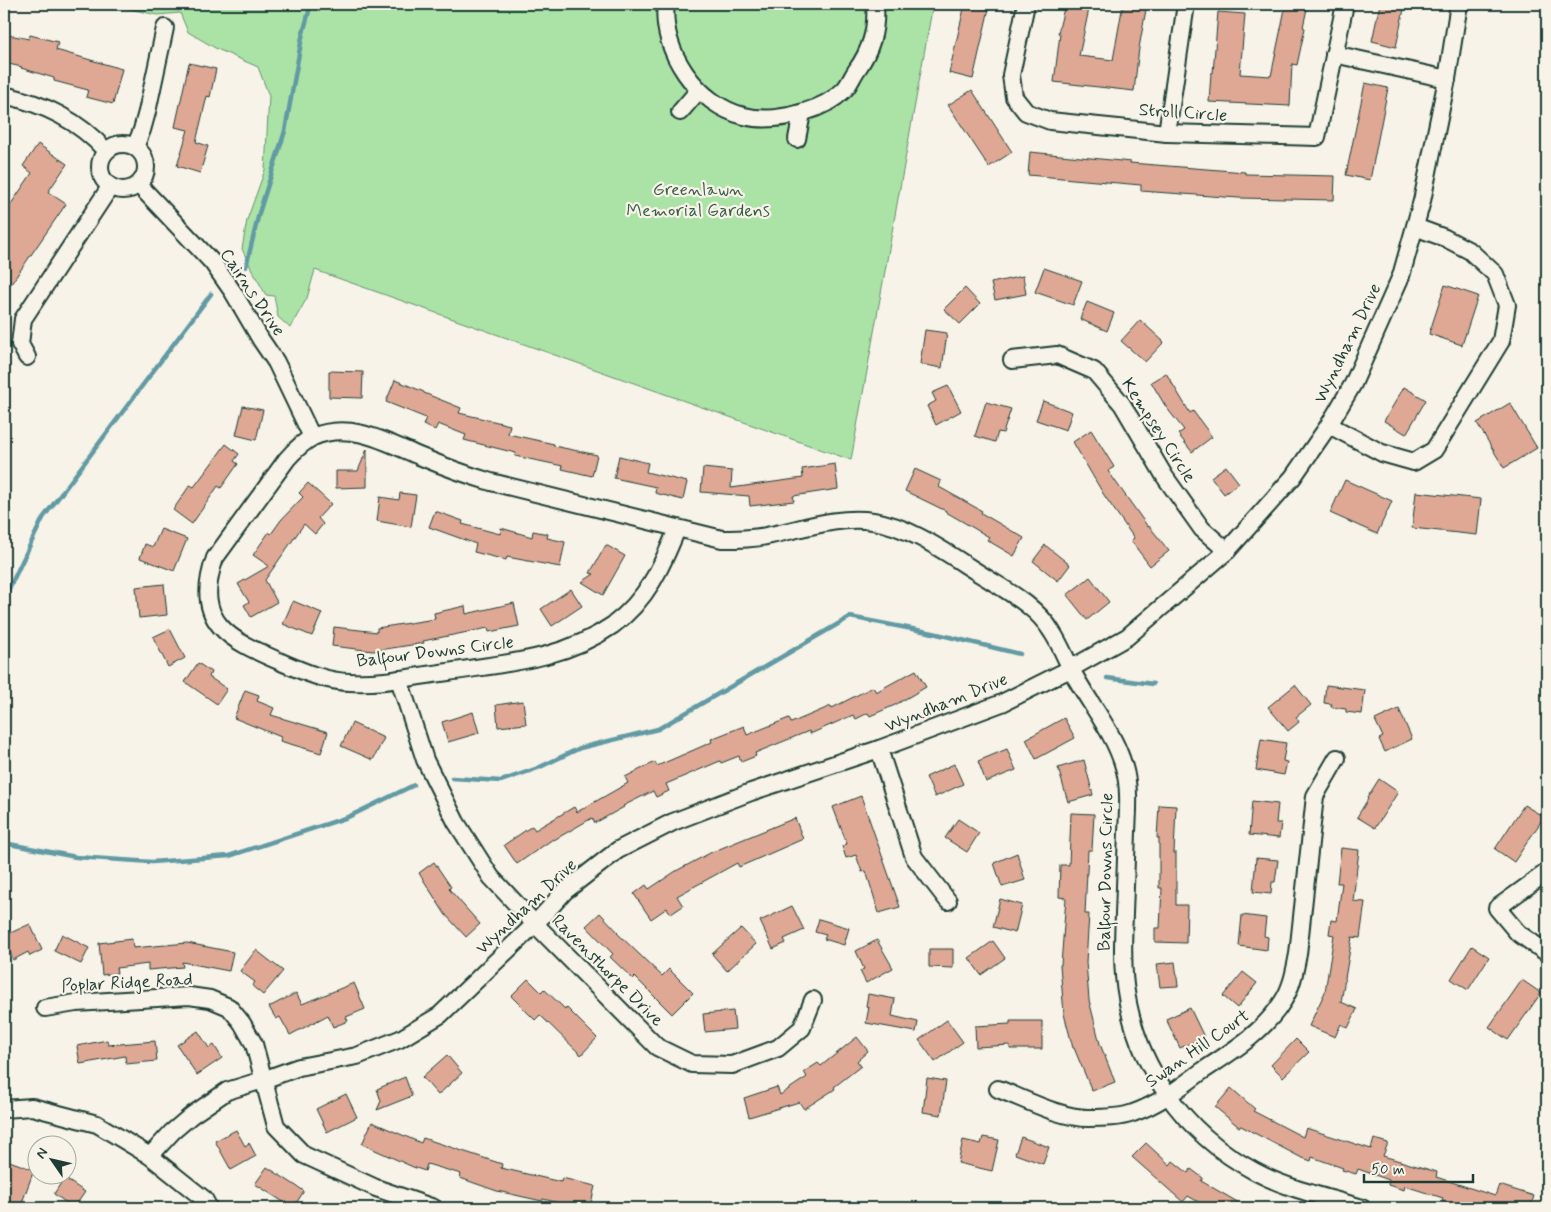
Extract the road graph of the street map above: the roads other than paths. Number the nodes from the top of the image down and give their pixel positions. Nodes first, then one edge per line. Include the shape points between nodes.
1 (666, 4) edge
2 (875, 4) edge
3 (1026, 4) edge
4 (1186, 4) edge
5 (1345, 4) edge
6 (1459, 4) edge
7 (165, 28) dead end
8 (1334, 54) junction
9 (1447, 79) junction
10 (699, 90) junction
11 (4, 95) edge
12 (680, 112) dead end
13 (802, 113) junction
14 (1167, 133) junction
15 (797, 140) dead end
16 (135, 147) junction
17 (106, 150) junction
18 (139, 184) junction
19 (110, 187) junction
20 (1415, 227) junction
21 (27, 357) dead end
22 (1012, 360) dead end
23 (1330, 425) junction
24 (312, 438) junction
25 (677, 529) junction
26 (1227, 551) junction
27 (1070, 669) junction
28 (399, 679) junction
29 (879, 749) junction
30 (1337, 758) dead end
31 (1547, 872) edge
32 (948, 902) dead end
33 (535, 924) junction
34 (1547, 953) edge
35 (813, 1000) dead end
36 (45, 1008) dead end
37 (263, 1080) junction
38 (998, 1089) dead end
39 (1168, 1097) junction
40 (4, 1109) edge
41 (150, 1156) junction
42 (209, 1208) edge
43 (434, 1208) edge
44 (1362, 1208) edge

1 - 10 street via 670,42 679,64
2 - 13 street via 874,36 861,65 844,90 820,107
3 - 14 street, Stroll Circle via 1010,75 1014,97 1026,112 1050,121
4 - 14 street
5 - 8 street, Stroll Circle
6 - 9 street, Wyndham Drive
7 - 16 street via 145,121
8 - 9 street
8 - 14 street, Stroll Circle via 1317,137
9 - 20 street, Wyndham Drive
10 - 12 street
10 - 13 street via 744,116 767,118
11 - 17 street via 38,104 63,116 84,129
13 - 15 street
16 - 17 street via 122,144
16 - 18 street via 146,165
17 - 19 street via 99,168 104,182
18 - 19 street via 125,191
18 - 24 street, Cairns Drive via 212,262 233,292 276,362
19 - 21 street via 24,319 20,344
20 - 23 street, Wyndham Drive via 1401,276 1353,384
20 - 23 street via 1470,251 1495,274 1507,305 1501,341 1434,450 1414,462 1382,453
22 - 26 street, Kempsey Circle via 1057,355 1094,371 1122,404 1165,477 1202,529
23 - 26 street, Wyndham Drive via 1293,477
24 - 25 street, Balfour Downs Circle via 346,431 370,436 461,473
24 - 28 street, Balfour Downs Circle via 287,459 216,558 208,593 211,610 226,633 246,647 290,666 327,679 347,682
25 - 27 street, Balfour Downs Circle via 722,539 744,539 857,520 899,527 1016,596 1052,631
25 - 28 street, Balfour Downs Circle via 662,567 649,587 634,606 594,638 546,656
26 - 27 street, Wyndham Drive via 1127,637
27 - 29 street, Wyndham Drive via 1002,703
27 - 39 street, Balfour Downs Circle via 1107,730 1124,766 1128,806 1125,986 1140,1046
28 - 33 street, Ravensthorpe Drive via 425,760 456,822 491,877
29 - 32 street via 914,857
29 - 33 street, Wyndham Drive via 672,822 618,850 565,891
30 - 39 street, Swan Hill Court via 1315,796 1298,954 1293,979 1284,999 1259,1031
31 - 34 street via 1497,908 1518,933
33 - 35 street, Ravensthorpe Drive via 657,1048 692,1064 732,1065 778,1048 802,1028
33 - 37 street, Wyndham Drive via 440,1015 400,1039 357,1056 300,1067
36 - 37 street, Poplar Ridge Road via 142,998 189,996 210,999 228,1007 242,1023 254,1044
37 - 41 street, Wyndham Drive via 227,1090 185,1120
37 - 43 street, Poplar Ridge Road via 276,1126 304,1155 376,1188
38 - 39 street, Swan Hill Court via 1085,1118 1132,1114
39 - 44 street, Balfour Downs Circle via 1208,1139 1255,1172
40 - 41 street via 32,1108 97,1124
41 - 42 street via 204,1199

